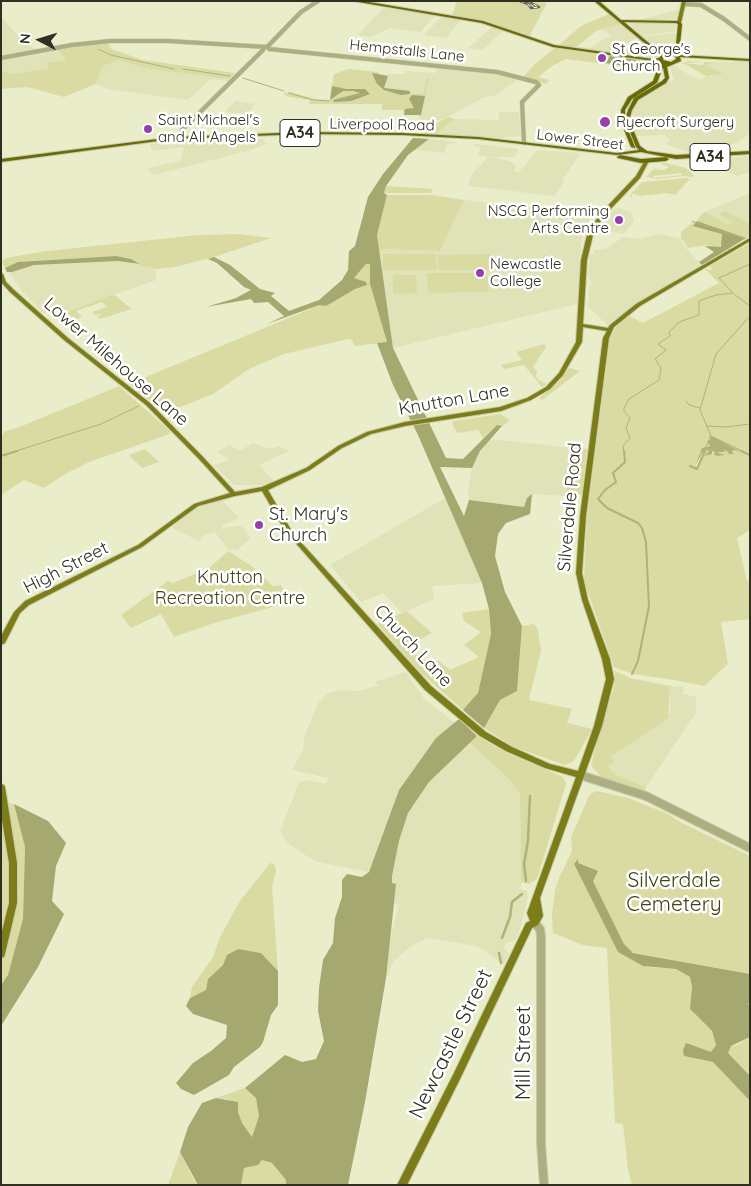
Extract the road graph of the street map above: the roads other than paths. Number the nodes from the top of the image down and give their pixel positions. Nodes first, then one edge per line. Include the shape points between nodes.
1 (318, 1) edge
2 (354, 1) edge
3 (596, 1) edge
4 (684, 2) edge
5 (678, 21) junction
6 (628, 24) junction
7 (750, 39) edge
8 (268, 48) junction
9 (261, 49) junction
10 (1, 58) edge
11 (634, 58) junction
12 (677, 58) junction
13 (662, 60) junction
14 (750, 61) edge
15 (653, 62) junction
16 (670, 63) junction
17 (659, 74) junction
18 (664, 82) junction
19 (649, 87) junction
20 (326, 135) junction
21 (180, 139) junction
22 (486, 141) junction
23 (636, 141) junction
24 (525, 143) junction
25 (632, 152) junction
26 (647, 152) junction
27 (750, 153) edge
28 (656, 154) junction
29 (634, 160) junction
30 (648, 160) junction
31 (1, 162) edge
32 (633, 181) junction
33 (750, 239) edge
34 (1, 275) edge
35 (581, 325) junction
36 (610, 330) junction
37 (264, 489) junction
38 (234, 494) junction
39 (1, 643) edge
40 (580, 775) junction
41 (1, 787) edge
42 (750, 848) edge
43 (535, 923) junction
44 (1, 954) edge
45 (402, 1185) edge
46 (544, 1185) edge

1 - 8 street via 301,12
2 - 11 highway via 474,20 548,45
3 - 6 highway
4 - 5 main road
4 - 7 street via 698,4
5 - 6 highway
5 - 12 highway
6 - 13 highway
8 - 9 street, Hempstalls Lane
8 - 24 street, Hempstalls Lane via 497,72 524,79 539,85 522,102
9 - 10 street, Hempstalls Lane via 139,40 72,45
9 - 21 street via 182,130
11 - 13 highway
11 - 15 highway
12 - 13 highway
12 - 14 highway
12 - 16 highway
13 - 15 highway
13 - 16 highway
13 - 17 highway
15 - 17 highway
16 - 18 highway via 666,66
17 - 18 highway
17 - 19 highway
18 - 19 highway
18 - 23 highway via 631,106 628,120
19 - 25 highway via 630,98 622,114
20 - 21 highway, Liverpool Road / A34
20 - 21 highway, Liverpool Road / A34
20 - 22 highway, Liverpool Road / A34
21 - 31 highway, Liverpool Road / A34
22 - 24 highway, Liverpool Road / A34
22 - 24 highway, Liverpool Road / A34
23 - 26 highway via 638,147
23 - 28 highway
24 - 25 highway, Lower Street / A34 via 617,154
24 - 29 highway, Lower Street / A34
25 - 26 highway, Lower Street
25 - 29 highway via 629,156
26 - 28 highway, Lower Street / A34
26 - 30 highway via 653,157
27 - 28 highway, Lower Street / A34 via 684,157
27 - 30 highway, Lower Street / A34 via 692,160
29 - 30 highway, Lower Street
29 - 32 main road via 640,165
30 - 32 main road, Knutton Lane
32 - 35 main road, Knutton Lane via 601,216 587,243
33 - 36 main road via 638,305
34 - 38 main road, Lower Milehouse Lane via 12,291 66,339 148,404
35 - 36 main road
35 - 37 main road, Knutton Lane via 579,342 561,374 548,388 529,399 502,409 393,426 360,436 308,469
36 - 40 main road, Silverdale Road via 604,348 579,573 610,679 598,726
37 - 38 main road
37 - 40 main road, Church Lane via 295,539 428,688 483,734 528,758
38 - 39 main road, High Street via 189,508 126,553 27,603 17,612
40 - 42 street via 646,796
40 - 43 main road, Silverdale Road via 537,899 539,916
41 - 44 main road via 13,887 13,903
43 - 45 main road, Newcastle Street via 529,926
43 - 46 street, Mill Street via 541,936

